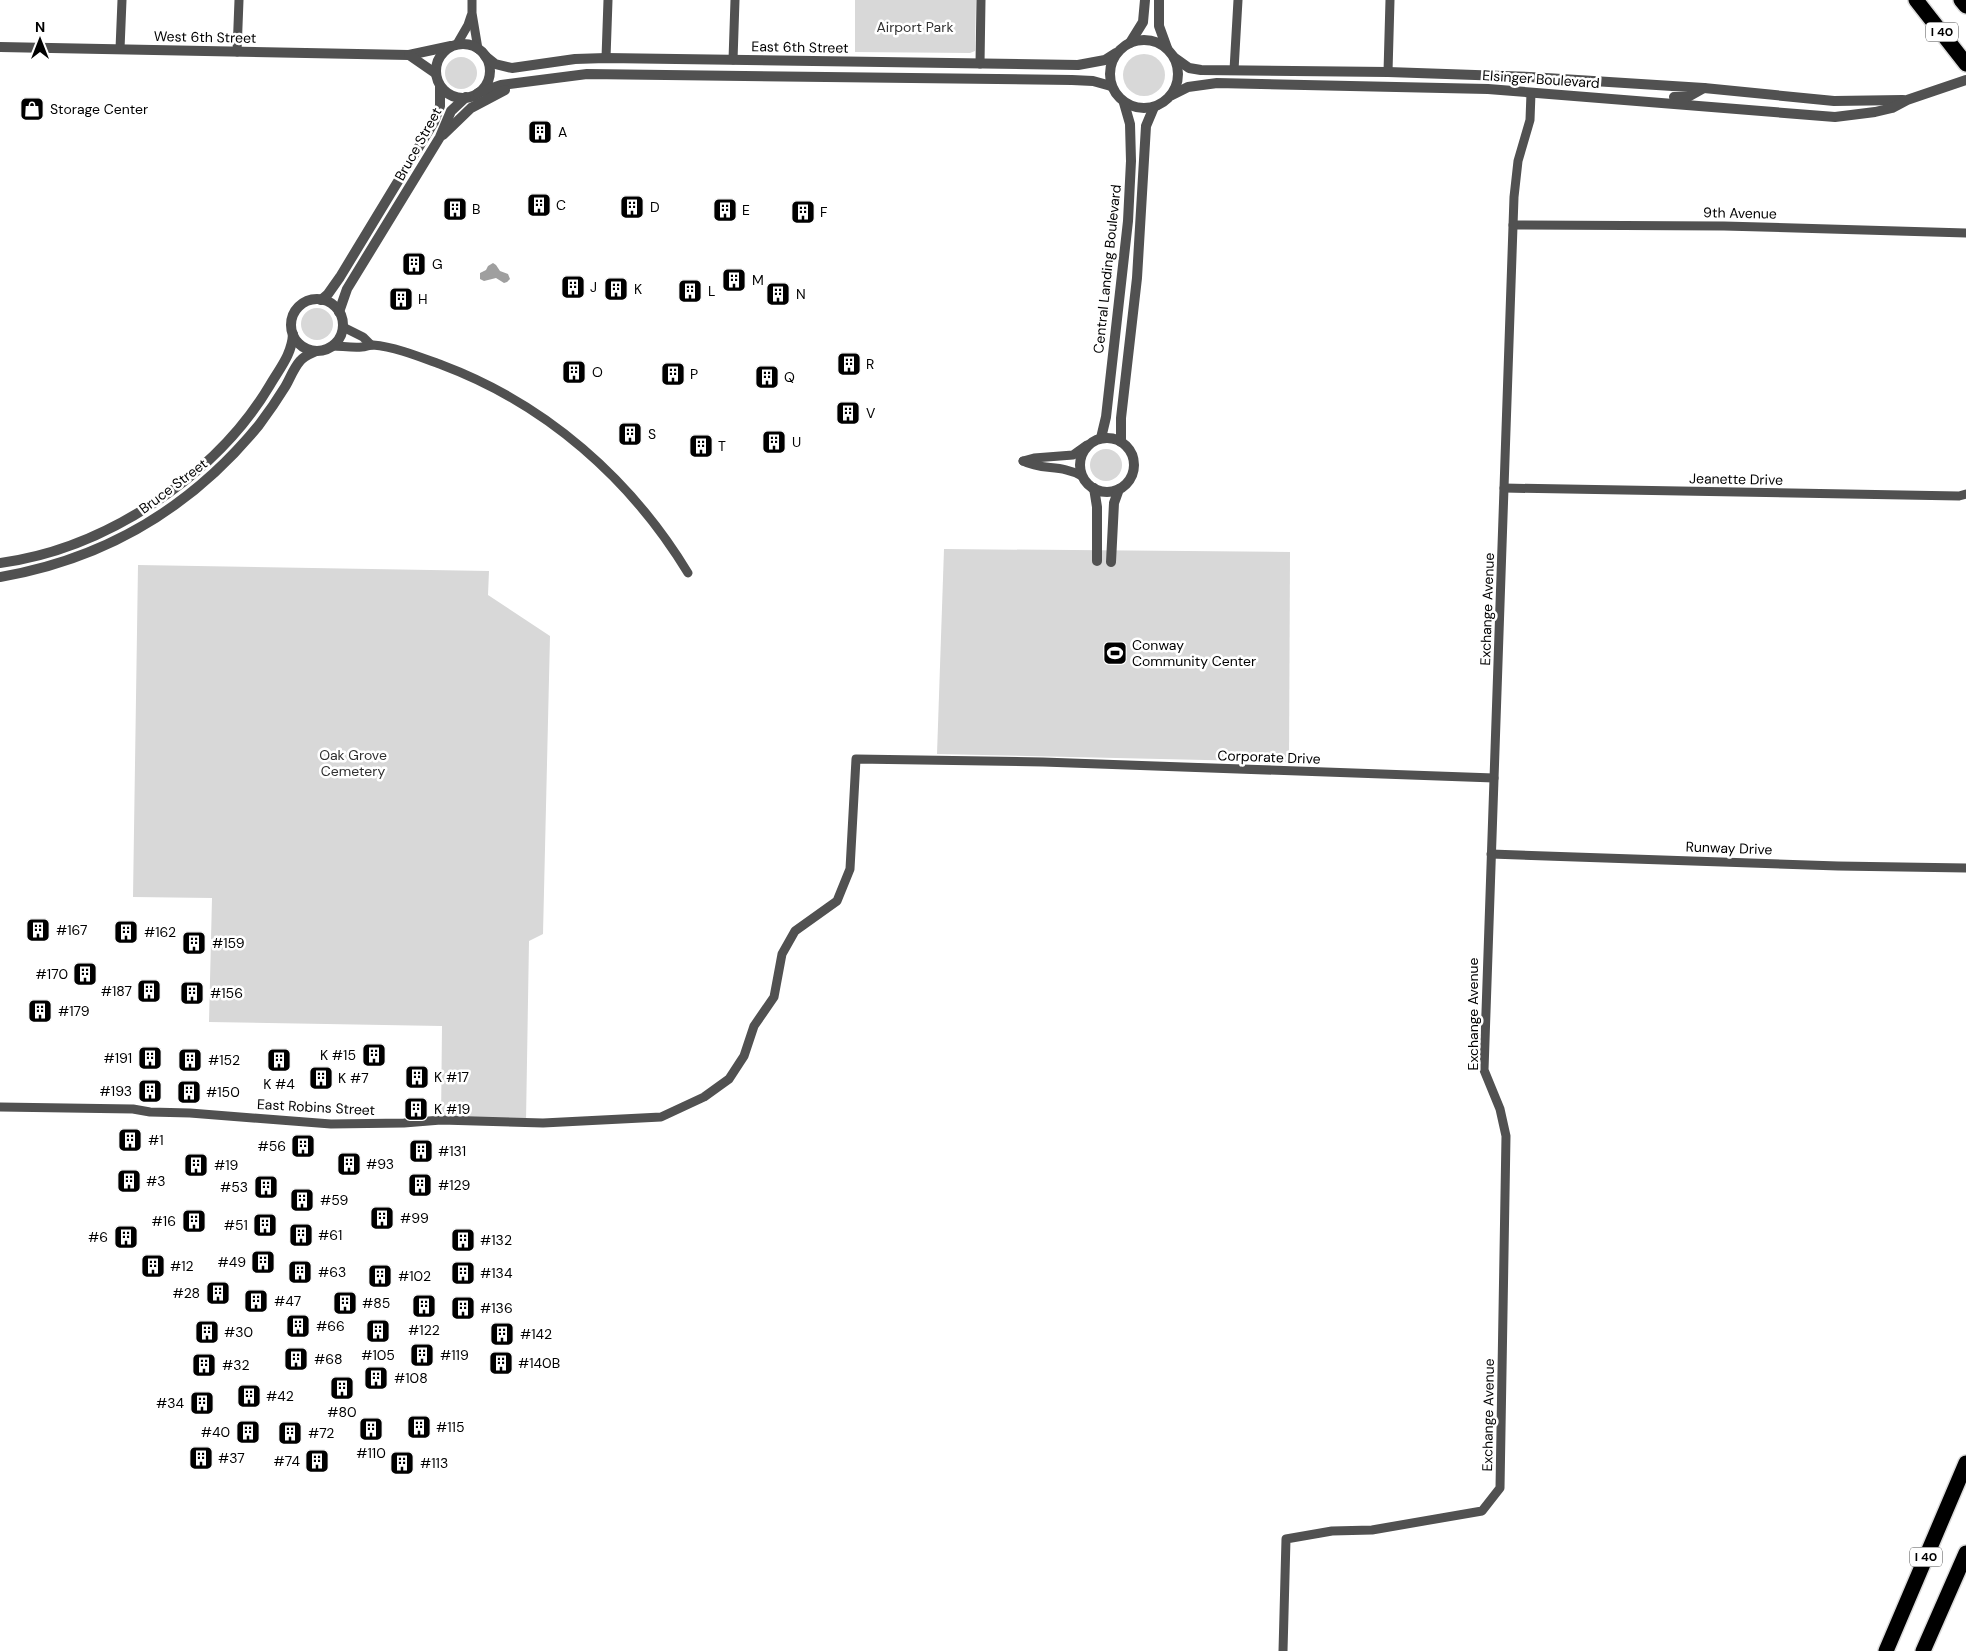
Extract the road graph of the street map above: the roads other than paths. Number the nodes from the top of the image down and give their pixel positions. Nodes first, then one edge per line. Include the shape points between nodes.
1 (122, 0) edge
2 (239, 0) edge
3 (472, 0) edge
4 (608, 0) edge
5 (735, 0) edge
6 (981, 0) edge
7 (1145, 0) edge
8 (1159, 0) edge
9 (1238, 0) edge
10 (1390, 0) edge
11 (1916, 0) edge
12 (1962, 0) edge
13 (1966, 6) edge
14 (472, 13) junction
15 (1130, 43) junction
16 (454, 45) junction
17 (0, 46) edge
18 (1167, 48) junction
19 (120, 49) junction
20 (237, 52) junction
21 (482, 52) junction
22 (1116, 53) junction
23 (409, 55) junction
24 (606, 58) junction
25 (1174, 58) junction
26 (733, 60) junction
27 (980, 64) junction
28 (1966, 64) edge
29 (1234, 70) junction
30 (436, 72) junction
31 (1388, 72) junction
32 (1530, 77) junction
33 (1966, 80) edge
34 (526, 82) junction
35 (440, 86) junction
36 (1111, 86) junction
37 (1704, 88) junction
38 (478, 93) junction
39 (1531, 93) junction
40 (1172, 95) junction
41 (466, 97) junction
42 (1621, 99) junction
43 (1907, 100) junction
44 (1124, 103) junction
45 (1154, 107) junction
46 (440, 137) junction
47 (1513, 225) junction
48 (1966, 232) edge
49 (321, 300) junction
50 (339, 312) junction
51 (343, 327) junction
52 (293, 334) junction
53 (371, 345) junction
54 (332, 346) junction
55 (316, 351) junction
56 (1102, 438) junction
57 (1121, 442) junction
58 (1087, 445) junction
59 (1082, 476) junction
60 (1094, 488) junction
61 (1504, 488) junction
62 (1118, 489) junction
63 (1966, 494) edge
64 (132, 517) junction
65 (100, 548) junction
66 (42, 554) junction
67 (1097, 561) dead end
68 (1111, 562) dead end
69 (0, 563) edge
70 (688, 573) dead end
71 (0, 577) edge
72 (1494, 778) junction
73 (1491, 854) junction
74 (1966, 868) edge
75 (0, 1107) edge
76 (661, 1117) joint
77 (1966, 1463) edge
78 (1966, 1553) edge
79 (1284, 1651) edge
80 (1886, 1651) edge
81 (1923, 1651) edge

1 - 19 street
2 - 20 street
3 - 14 street
4 - 24 street
5 - 26 street
6 - 27 street
7 - 15 street via 1143,22
8 - 18 street via 1159,26
9 - 29 street
10 - 31 street
11 - 28 highway, I 40
12 - 13 highway, I 40
14 - 16 street
14 - 21 street
15 - 18 street via 1153,41
15 - 22 street
16 - 21 street via 464,44
16 - 23 street, West 6th Street
16 - 30 street via 439,57
17 - 19 street, West 6th Street
18 - 25 street
19 - 20 street, West 6th Street
20 - 23 street, West 6th Street
21 - 24 street, East 6th Street via 495,64 512,68
21 - 38 street via 490,69 487,82
22 - 27 street, East 6th Street via 1105,60 1078,65
22 - 36 street via 1110,69
23 - 30 street
24 - 26 street, East 6th Street
25 - 29 street, Elsinger Boulevard via 1194,69
25 - 40 street via 1178,77
26 - 27 street, East 6th Street
29 - 31 street, Elsinger Boulevard
30 - 35 street
31 - 32 street, Elsinger Boulevard
32 - 37 street, Elsinger Boulevard
32 - 39 street
33 - 43 street, Elsinger Boulevard
34 - 36 street via 608,74 1079,80
34 - 38 street
34 - 46 street via 482,101
35 - 41 street via 452,95
35 - 49 street, Bruce Street via 440,106 434,122 340,277
36 - 44 street
37 - 42 street via 1688,97 1640,95
37 - 43 street, Elsinger Boulevard via 1834,101
38 - 41 street
39 - 40 street, Elsinger Boulevard via 1488,89 1217,83 1188,87
39 - 42 street, Elsinger Boulevard
39 - 47 street via 1530,120 1518,161
40 - 45 street
41 - 46 street, Bruce Street via 451,111
42 - 43 street, Elsinger Boulevard via 1835,116 1875,112
44 - 45 street via 1144,109
44 - 56 street, Central Landing Boulevard via 1130,124 1128,222
45 - 57 street, Central Landing Boulevard via 1146,126 1138,269
46 - 50 street, Bruce Street via 347,289
47 - 48 street, 9th Avenue
47 - 61 street
49 - 50 street
49 - 52 street via 309,300 299,306 293,316
50 - 51 street
51 - 53 street
51 - 54 street
52 - 55 street via 300,344
52 - 64 street, Bruce Street via 285,361 242,424 183,482
53 - 54 street
53 - 70 street via 413,354 460,372 547,420 626,488 670,544
54 - 55 street
55 - 65 street, Bruce Street via 300,360 266,416 202,484 166,511
56 - 57 street
56 - 58 street
57 - 62 street, Central Landing Boulevard via 1131,452 1133,469 1131,477
58 - 59 street via 1080,460
58 - 59 street via 1073,455 1024,461 1033,466 1072,470
59 - 60 street
60 - 62 street
60 - 67 street
61 - 63 street, Jeanette Drive
61 - 72 street, Exchange Avenue
62 - 68 street, Central Landing Boulevard via 1114,503
64 - 65 street via 132,522 103,538
64 - 66 street, Bruce Street via 76,543
65 - 66 street via 86,545
65 - 71 street, Bruce Street
66 - 69 street, Bruce Street
72 - 73 street, Exchange Avenue
72 - 76 street, Corporate Drive via 1043,762 856,759 850,869 837,901 795,931 782,954 774,997 754,1026 744,1056 729,1079 704,1097
73 - 74 street, Runway Drive
73 - 79 street, Exchange Avenue via 1484,1070 1500,1109 1506,1136 1500,1488 1482,1511 1372,1530 1332,1531 1286,1539
75 - 76 street, East Robins Street via 132,1109 331,1124 404,1124 441,1120 543,1123
77 - 80 highway, I 40
78 - 81 highway, I 40

